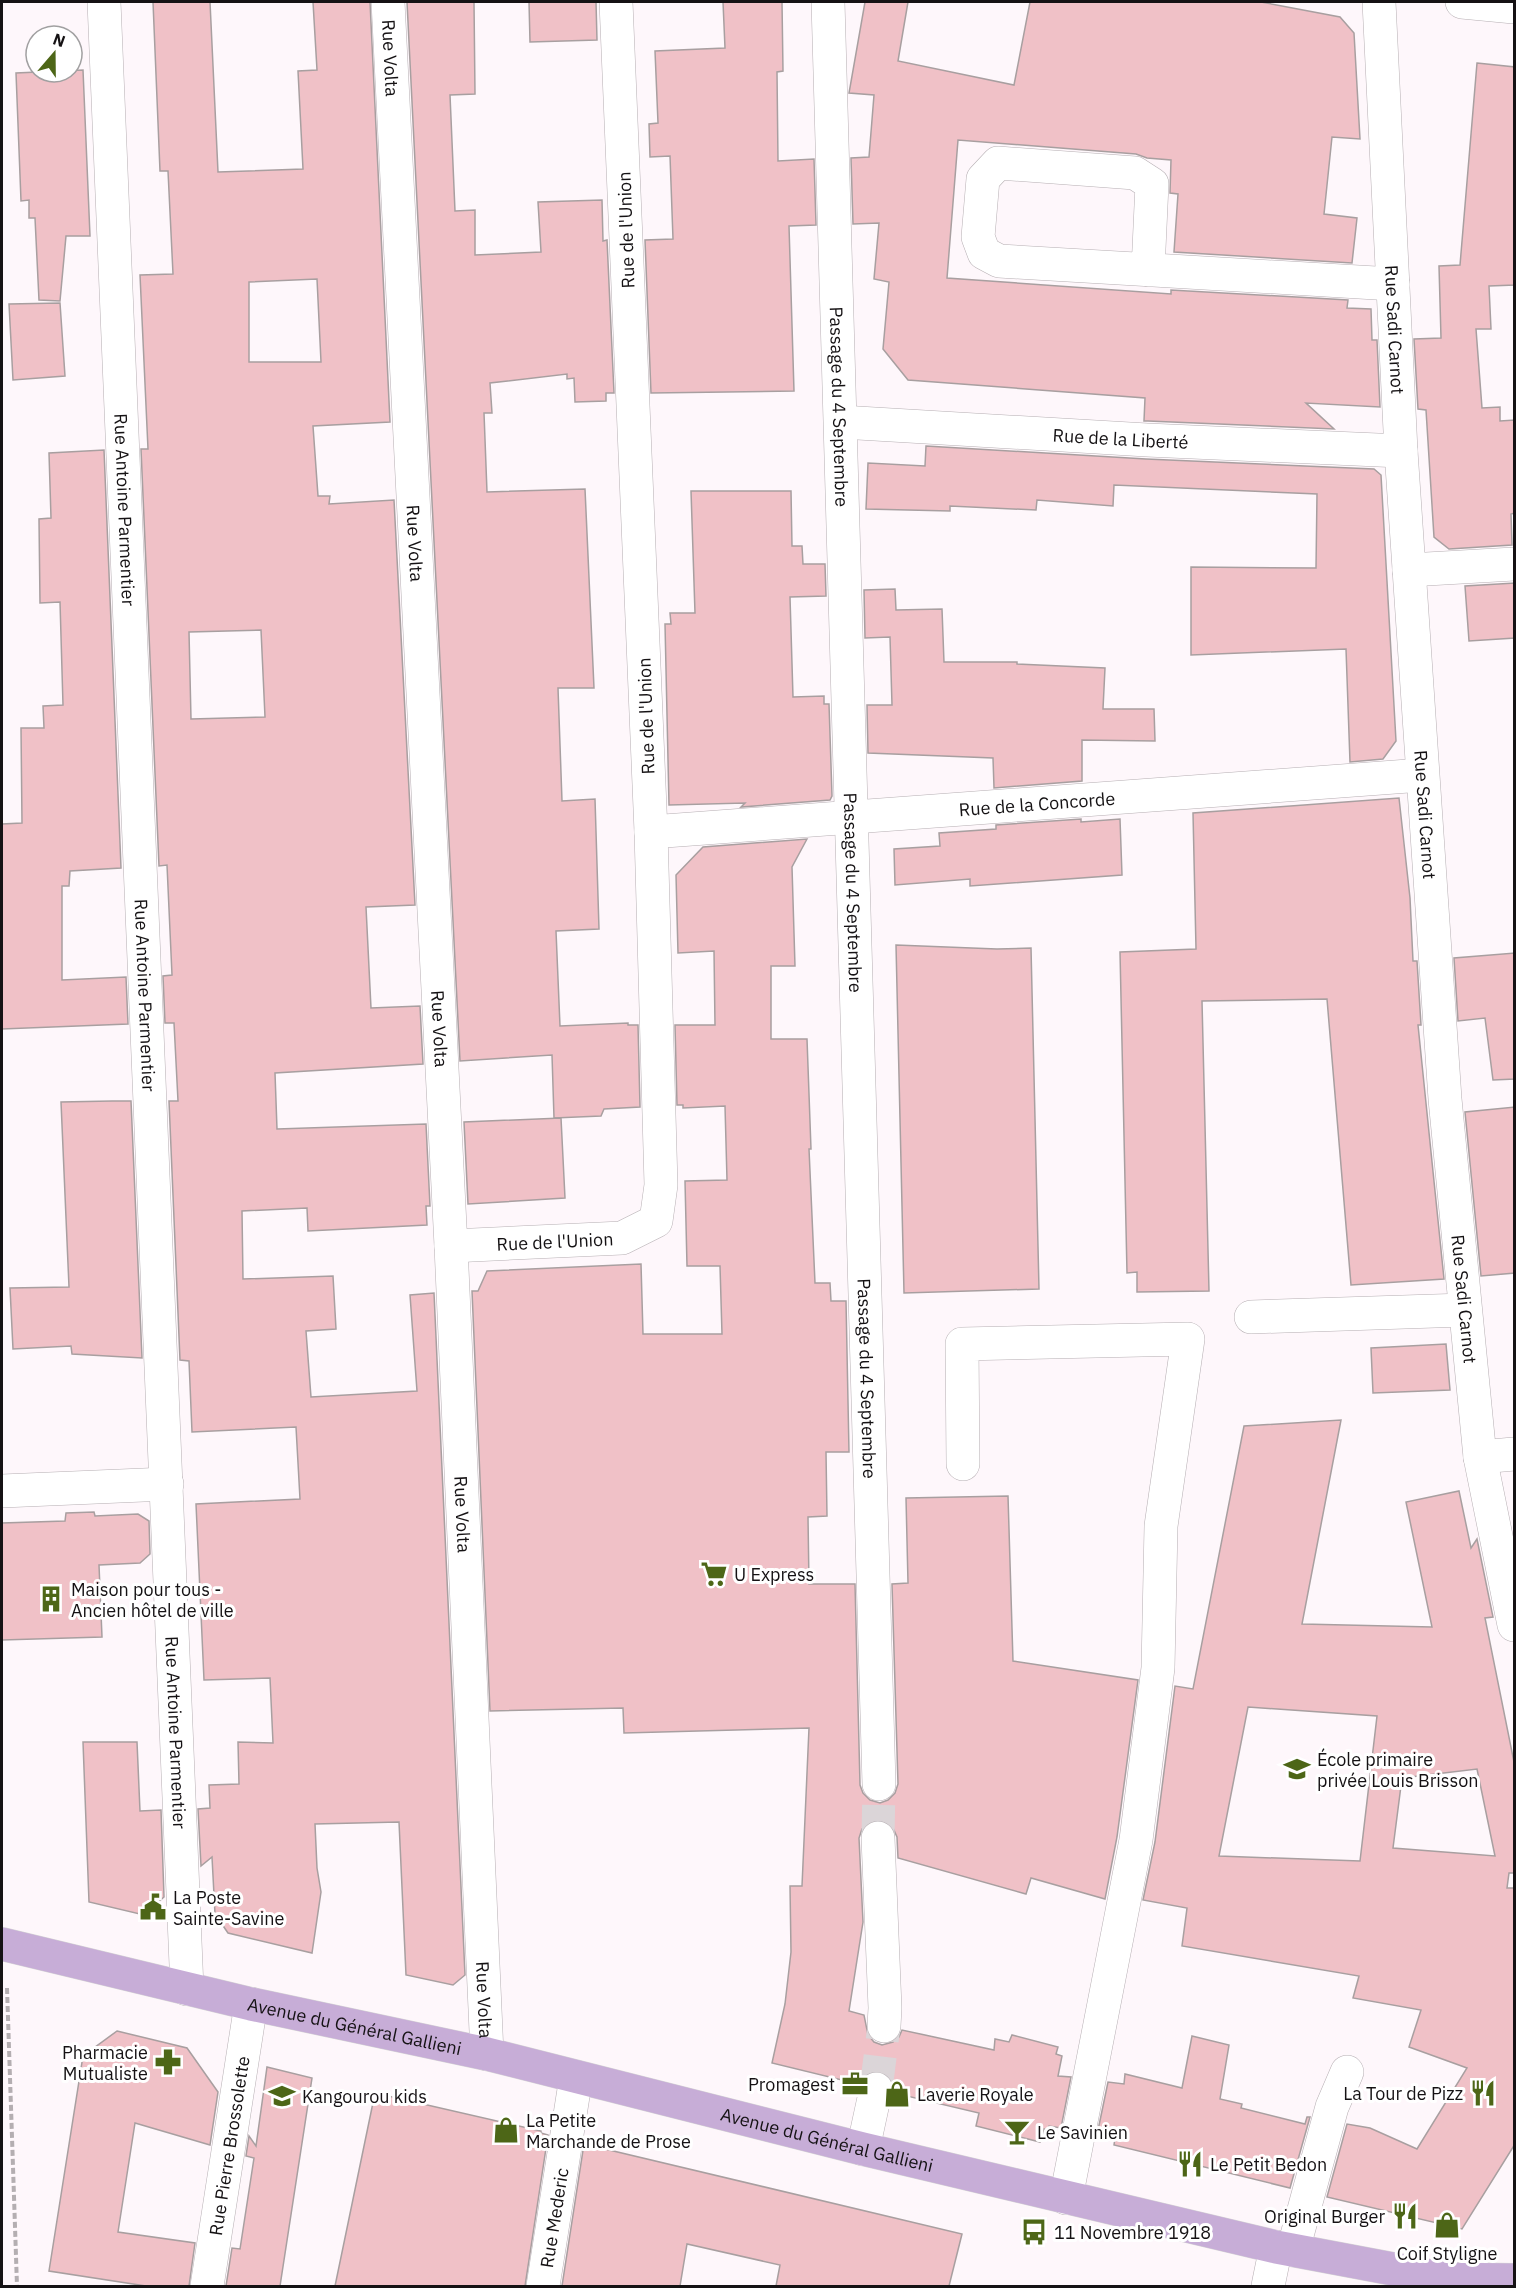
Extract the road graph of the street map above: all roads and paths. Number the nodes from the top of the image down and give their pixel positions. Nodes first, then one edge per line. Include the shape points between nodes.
1 (104, 2) edge
2 (388, 2) edge
3 (616, 2) edge
4 (828, 2) edge
5 (1379, 2) edge
6 (1462, 2) edge
7 (1515, 7) edge
8 (1148, 270) junction
9 (1393, 284) junction
10 (841, 422) junction
11 (1401, 451) junction
12 (1515, 564) edge
13 (1409, 570) junction
14 (1422, 775) junction
15 (851, 816) junction
16 (651, 832) junction
17 (451, 1246) junction
18 (1465, 1310) junction
19 (1251, 1317) dead end
20 (1515, 1454) edge
21 (1480, 1457) junction
22 (963, 1464) dead end
23 (167, 1484) junction
24 (2, 1491) edge
25 (1515, 1625) edge
26 (879, 1784) tunnel mouth
27 (878, 1838) tunnel mouth
28 (2, 1944) edge
29 (7, 1988) dead end
30 (188, 1989) junction
31 (251, 2004) junction
32 (884, 2026) tunnel mouth
33 (487, 2054) junction
34 (1347, 2072) dead end
35 (576, 2077) junction
36 (876, 2089) tunnel mouth
37 (863, 2149) junction
38 (1066, 2198) junction
39 (1284, 2249) junction
40 (1515, 2280) edge
41 (17, 2286) edge
42 (207, 2286) edge
43 (543, 2286) edge
44 (1269, 2286) edge

1 - 23 street, Rue Antoine Parmentier
2 - 17 street, Rue Volta
3 - 16 street, Rue de l'Union
4 - 10 street, Passage du 4 Septembre
5 - 9 street, Rue Sadi Carnot
6 - 7 street
8 - 8 street via 999,261 984,253 978,237 983,179 998,163 1135,173 1152,184
8 - 9 street
9 - 11 street, Rue Sadi Carnot
10 - 11 street, Rue de la Liberté
10 - 15 street, Passage du 4 Septembre
11 - 13 street, Rue Sadi Carnot
12 - 13 street
13 - 14 street, Rue Sadi Carnot
14 - 15 street, Rue de la Concorde
14 - 18 street, Rue Sadi Carnot via 1445,1099
15 - 16 street, Rue de la Concorde
15 - 26 street, Passage du 4 Septembre
16 - 17 street, Rue de l'Union via 661,1185 656,1221 622,1238
17 - 33 street, Rue Volta
18 - 19 street
18 - 21 street, Rue Sadi Carnot
20 - 21 street
21 - 25 street, Rue Sadi Carnot
22 - 38 street via 962,1344 1188,1339 1161,1526 1158,1668 1136,1840
23 - 24 street
23 - 30 street, Rue Antoine Parmentier
27 - 32 street
28 - 30 main road, Avenue du Général Gallieni
29 - 41 path
30 - 31 main road, Avenue du Général Gallieni
31 - 33 main road, Avenue du Général Gallieni
31 - 42 street, Rue Pierre Brossolette
33 - 35 main road, Avenue du Général Gallieni
34 - 39 street
35 - 37 main road, Avenue du Général Gallieni
35 - 43 street, Rue Mederic
36 - 37 street
37 - 38 main road, Avenue du Général Gallieni
38 - 39 main road, Avenue du Général Gallieni
39 - 40 main road, Avenue du Général Gallieni via 1446,2279
39 - 44 street

